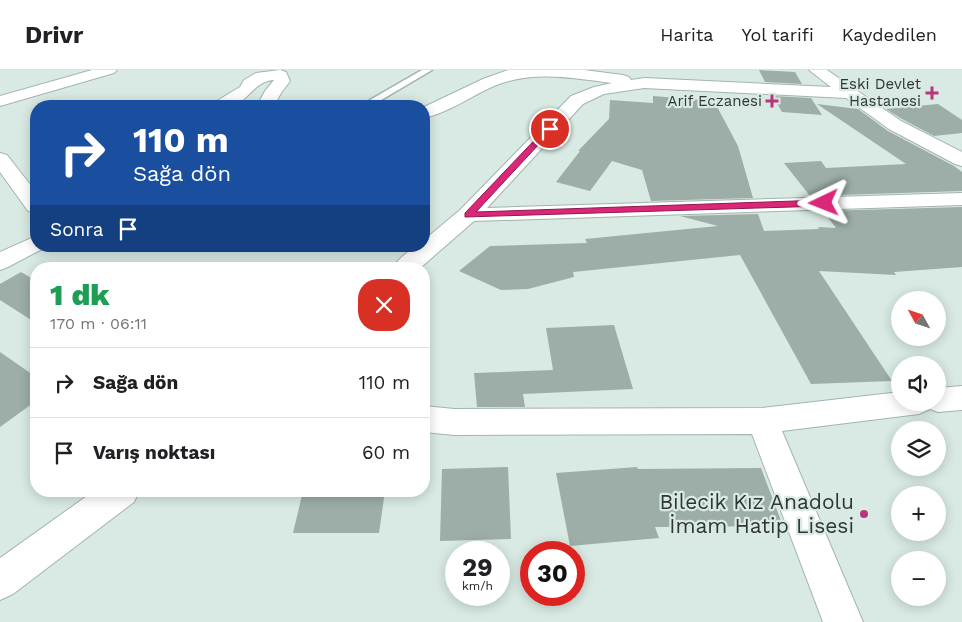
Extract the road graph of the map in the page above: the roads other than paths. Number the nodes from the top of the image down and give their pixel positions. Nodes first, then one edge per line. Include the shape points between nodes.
1 (109, 70) edge
2 (428, 70) edge
3 (817, 70) edge
4 (644, 83) junction
5 (849, 93) junction
6 (230, 100) edge
7 (269, 100) edge
8 (375, 100) edge
9 (0, 101) edge
10 (430, 111) edge
11 (0, 159) edge
12 (962, 160) edge
13 (30, 198) edge
14 (962, 199) edge
15 (468, 215) junction
16 (30, 246) edge
17 (430, 247) edge
18 (424, 252) edge
19 (0, 262) edge
20 (412, 262) edge
21 (962, 398) edge
22 (946, 399) edge
23 (891, 405) edge
24 (430, 420) edge
25 (762, 420) junction
26 (114, 497) edge
27 (0, 581) edge
28 (843, 622) edge

1 - 9 street
2 - 8 lane
3 - 5 street
4 - 5 street
4 - 10 street via 558,71 525,71 498,79
4 - 15 street via 600,90 577,100
5 - 12 street via 895,125
6 - 7 street via 262,76 280,75 282,81
11 - 13 street
14 - 15 street
15 - 17 street
16 - 19 street
18 - 20 street
21 - 22 street
23 - 25 street
24 - 25 street
25 - 28 street
26 - 27 street

